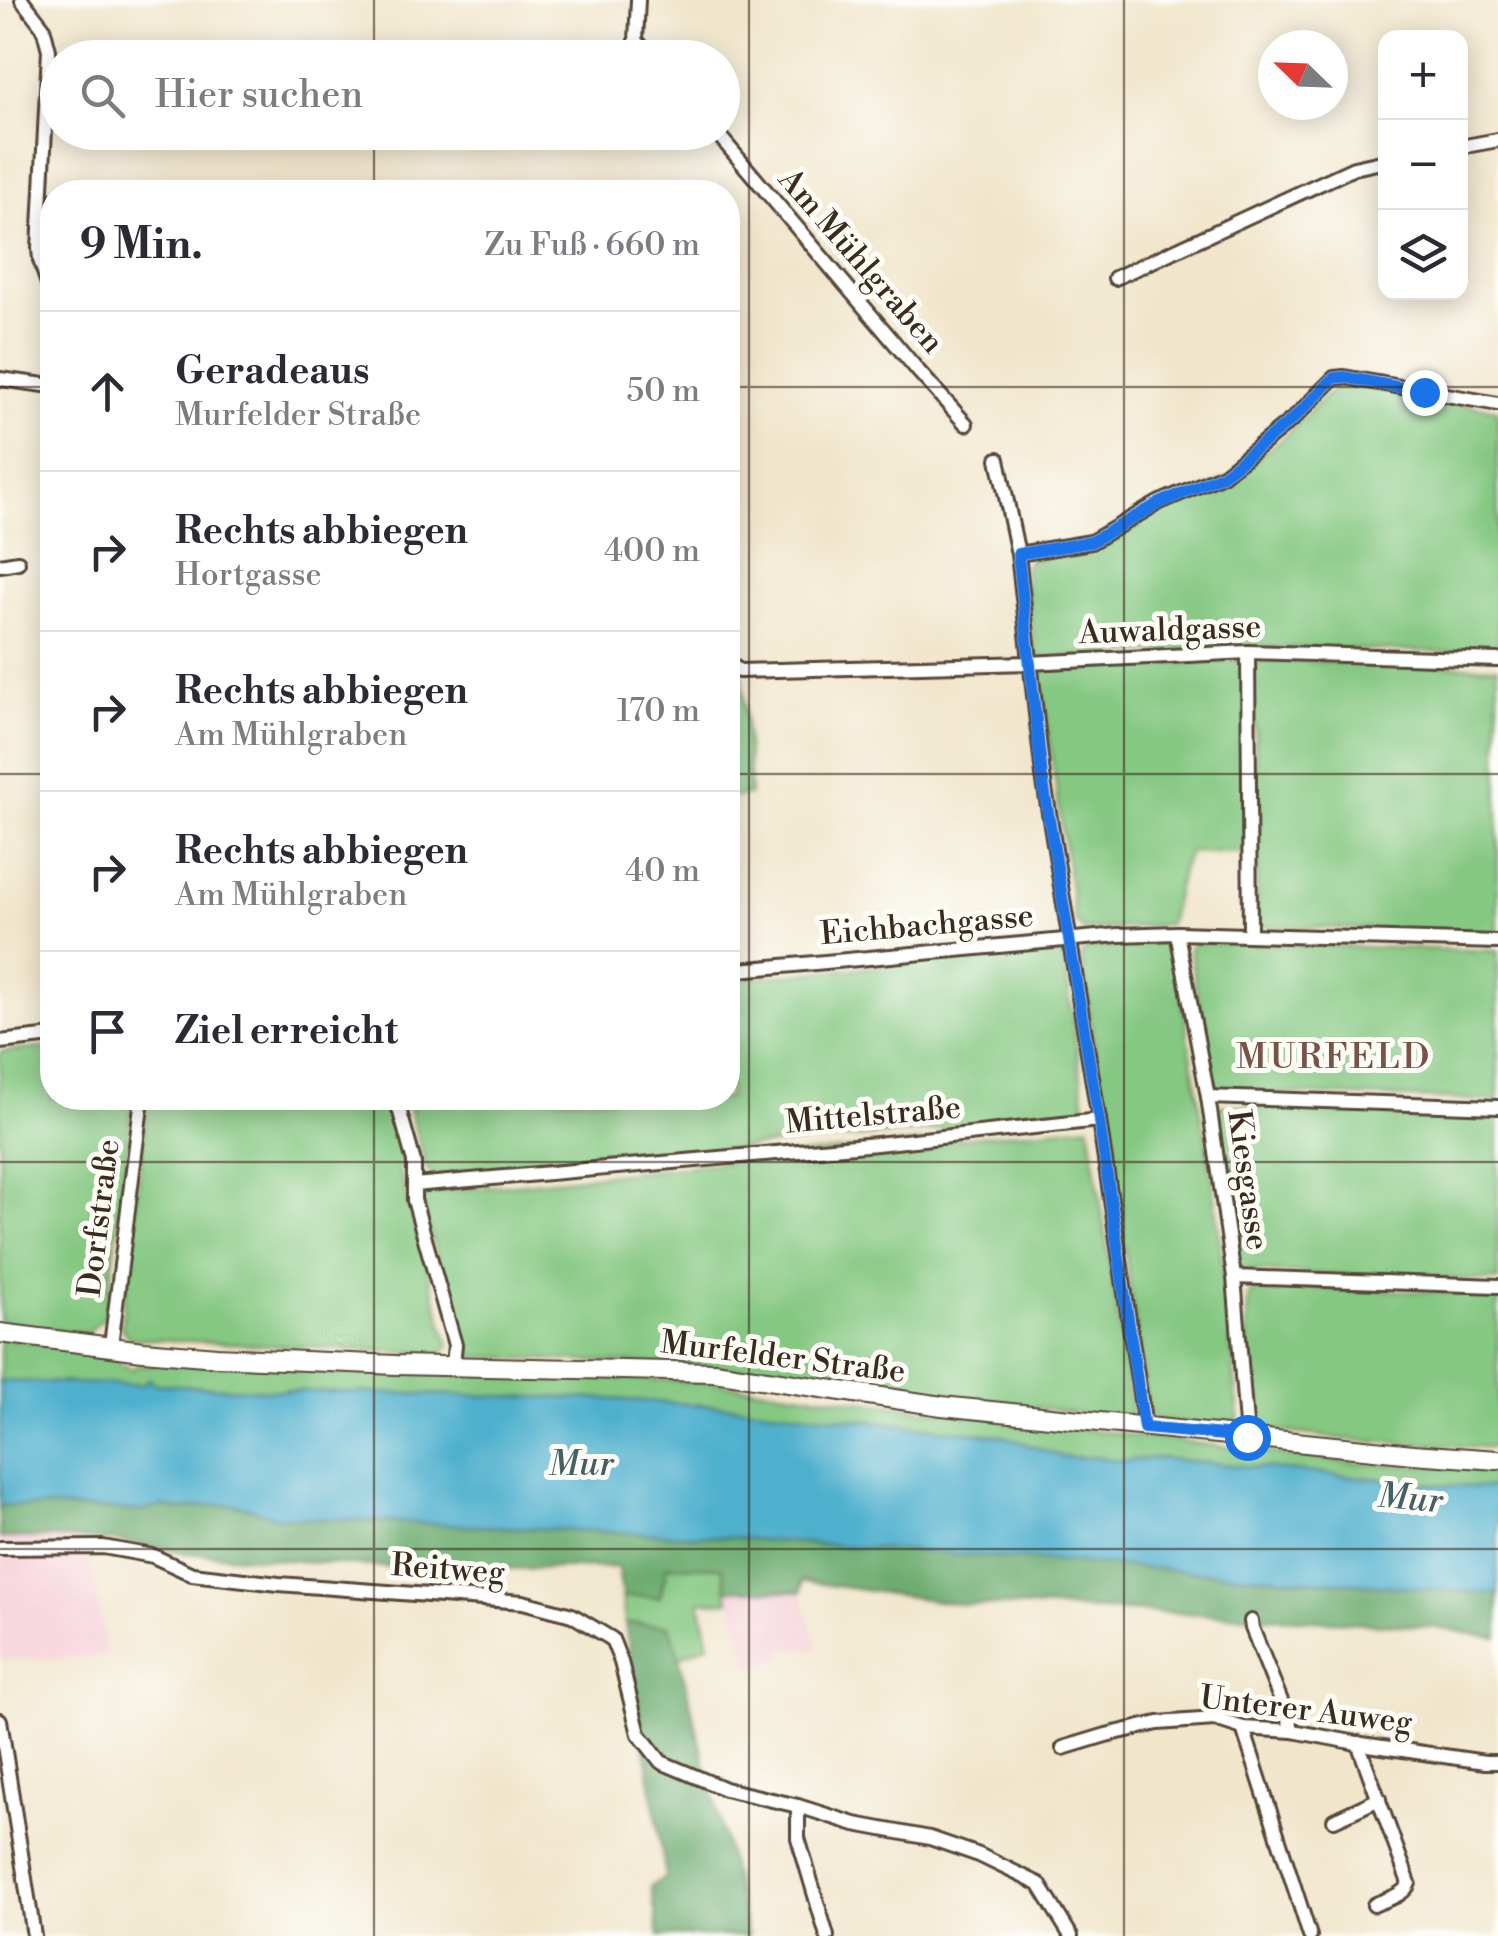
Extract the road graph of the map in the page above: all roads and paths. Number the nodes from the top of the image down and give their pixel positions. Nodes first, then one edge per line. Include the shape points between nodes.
1 (22, 0) edge
2 (638, 0) edge
3 (46, 40) edge
4 (636, 40) edge
5 (1498, 140) edge
6 (1468, 146) edge
7 (47, 150) edge
8 (731, 150) edge
9 (1378, 163) edge
10 (47, 180) edge
11 (1115, 278) dead end
12 (0, 380) edge
13 (40, 385) edge
14 (1498, 404) edge
15 (966, 424) dead end
16 (998, 459) dead end
17 (1018, 554) junction
18 (18, 562) dead end
19 (0, 565) edge
20 (1248, 652) junction
21 (1498, 660) edge
22 (1028, 663) junction
23 (740, 671) edge
24 (1177, 933) junction
25 (1250, 936) junction
26 (1070, 939) junction
27 (1498, 942) edge
28 (740, 970) edge
29 (40, 1037) edge
30 (0, 1042) edge
31 (1208, 1097) junction
32 (1498, 1107) edge
33 (140, 1110) edge
34 (399, 1110) edge
35 (1099, 1120) junction
36 (414, 1185) junction
37 (1234, 1276) junction
38 (1498, 1286) edge
39 (0, 1333) edge
40 (111, 1345) junction
41 (453, 1365) junction
42 (1144, 1428) junction
43 (1247, 1437) junction
44 (1498, 1460) edge
45 (0, 1548) edge
46 (1252, 1621) dead end
47 (0, 1720) edge
48 (1243, 1728) junction
49 (1293, 1731) junction
50 (1358, 1743) junction
51 (1063, 1748) dead end
52 (1492, 1762) edge
53 (1498, 1774) edge
54 (1379, 1799) junction
55 (798, 1806) junction
56 (1334, 1820) dead end
57 (1374, 1904) dead end
58 (34, 1936) edge
59 (827, 1936) edge
60 (1071, 1936) edge
61 (1310, 1936) edge

1 - 3 street
2 - 4 street
5 - 6 street
7 - 10 street
8 - 15 street, Am Mühlgraben
9 - 11 street
12 - 13 street
14 - 17 street via 1334,378 1223,475 1091,542
16 - 17 street
17 - 22 street
18 - 19 street
20 - 21 street, Auwaldgasse
20 - 22 street, Auwaldgasse
20 - 25 street
22 - 23 street, Auwaldgasse
22 - 26 street
24 - 25 street, Eichbachgasse
24 - 26 street, Eichbachgasse
24 - 31 street, Kiesgasse
25 - 27 street, Eichbachgasse
26 - 28 street, Eichbachgasse
26 - 35 street
29 - 30 street
31 - 32 street
31 - 37 street, Kiesgasse
33 - 40 street, Dorfstraße
34 - 36 street
35 - 36 street, Mittelstraße
35 - 42 street
36 - 41 street via 454,1345
37 - 38 street
37 - 43 street, Kiesgasse
39 - 40 street, Murfelder Straße
40 - 41 street, Murfelder Straße via 218,1357
41 - 42 street, Murfelder Straße via 714,1372
42 - 43 street, Murfelder Straße
43 - 44 street, Murfelder Straße
45 - 55 street, Reitweg via 103,1547 154,1556 192,1574 523,1602 572,1614 612,1640 640,1734 660,1762 725,1789
46 - 49 street
47 - 58 street
48 - 49 street, Unterer Auweg
48 - 51 street, Unterer Auweg via 1216,1720 1158,1722
48 - 61 street
49 - 50 street, Unterer Auweg
50 - 52 street, Unterer Auweg
50 - 54 street
52 - 53 street, Unterer Auweg
54 - 56 street
54 - 57 street via 1409,1883
55 - 59 street via 798,1838
55 - 60 street, Reitweg via 979,1855 1039,1884

